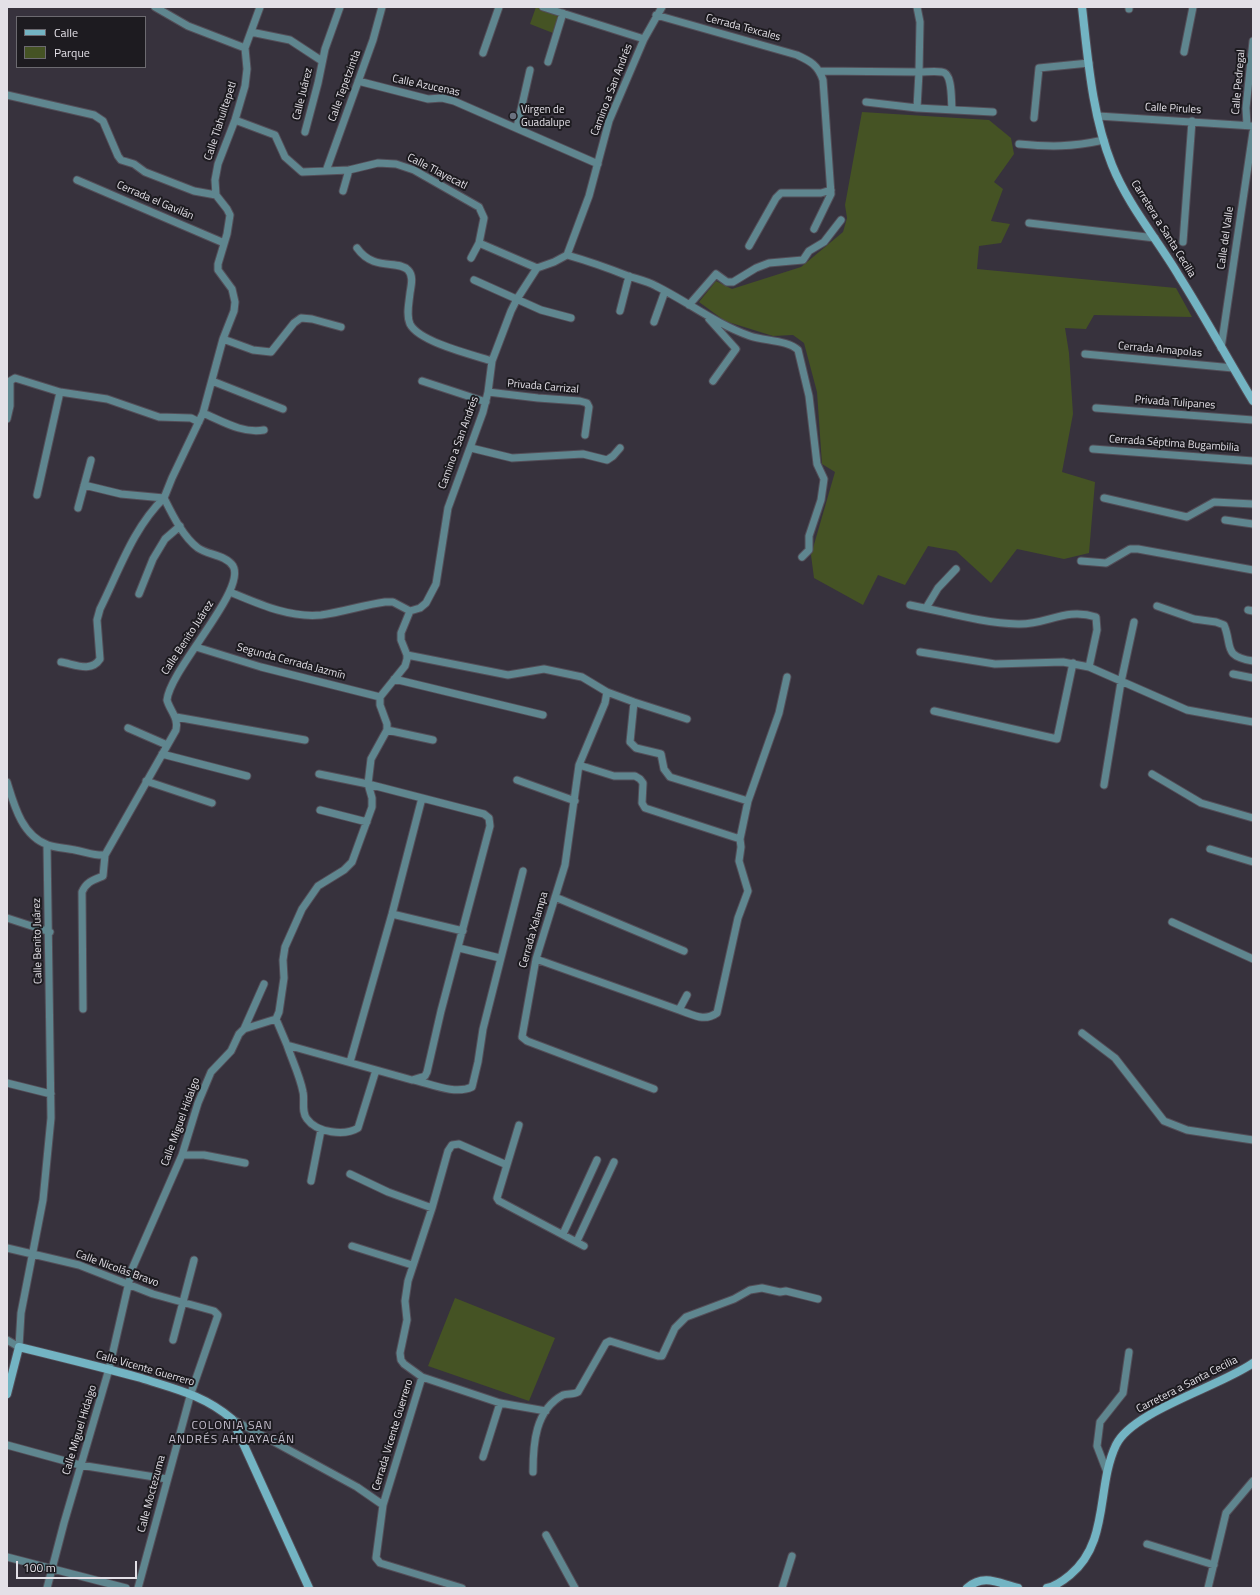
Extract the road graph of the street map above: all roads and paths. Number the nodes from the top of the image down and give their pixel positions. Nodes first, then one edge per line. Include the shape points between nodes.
1 (155, 7) edge
2 (260, 7) edge
3 (340, 7) edge
4 (382, 7) edge
5 (498, 7) edge
6 (543, 7) edge
7 (662, 7) edge
8 (917, 7) edge
9 (1082, 7) edge
10 (1193, 7) edge
11 (563, 13) junction
12 (656, 16) junction
13 (251, 32) junction
14 (644, 39) junction
15 (1253, 41) edge
16 (245, 48) junction
17 (1184, 52) dead end
18 (482, 53) dead end
19 (322, 61) junction
20 (548, 62) dead end
21 (1089, 63) junction
22 (530, 70) dead end
23 (820, 71) junction
24 (919, 72) junction
25 (358, 81) junction
26 (7, 94) edge
27 (866, 102) dead end
28 (917, 108) junction
29 (952, 110) junction
30 (993, 112) dead end
31 (1098, 116) junction
32 (1034, 118) dead end
33 (235, 120) junction
34 (1192, 121) junction
35 (1250, 126) edge
36 (517, 127) junction
37 (305, 132) dead end
38 (1253, 132) edge
39 (1104, 140) junction
40 (1019, 144) dead end
41 (598, 164) junction
42 (349, 170) junction
43 (326, 171) junction
44 (77, 180) dead end
45 (831, 190) junction
46 (343, 191) dead end
47 (216, 195) junction
48 (841, 220) dead end
49 (1029, 223) dead end
50 (814, 229) dead end
51 (1155, 238) junction
52 (1183, 242) dead end
53 (224, 243) junction
54 (479, 243) junction
55 (749, 246) dead end
56 (357, 248) dead end
57 (567, 255) junction
58 (471, 258) dead end
59 (537, 268) junction
60 (629, 276) junction
61 (474, 280) dead end
62 (665, 291) junction
63 (517, 299) junction
64 (689, 305) junction
65 (620, 311) dead end
66 (704, 315) junction
67 (570, 318) dead end
68 (654, 322) dead end
69 (341, 327) dead end
70 (223, 339) junction
71 (1221, 348) junction
72 (1085, 354) dead end
73 (492, 361) junction
74 (1233, 368) junction
75 (212, 381) junction
76 (422, 381) dead end
77 (713, 381) dead end
78 (60, 392) junction
79 (488, 392) junction
80 (1253, 401) edge
81 (486, 402) junction
82 (1096, 408) dead end
83 (283, 409) dead end
84 (203, 413) junction
85 (7, 419) edge
86 (1253, 420) edge
87 (199, 422) junction
88 (264, 430) dead end
89 (585, 435) dead end
90 (471, 448) junction
91 (620, 448) dead end
92 (1093, 449) dead end
93 (90, 460) dead end
94 (1253, 461) edge
95 (84, 485) junction
96 (37, 495) dead end
97 (164, 498) junction
98 (1104, 498) dead end
99 (1253, 504) edge
100 (78, 508) dead end
101 (1225, 520) dead end
102 (1253, 524) edge
103 (180, 526) junction
104 (802, 557) dead end
105 (1082, 561) dead end
106 (956, 569) dead end
107 (1253, 570) edge
108 (230, 592) junction
109 (139, 594) dead end
110 (910, 605) dead end
111 (1157, 606) dead end
112 (926, 608) junction
113 (410, 611) junction
114 (1134, 622) dead end
115 (196, 647) junction
116 (920, 652) dead end
117 (407, 655) junction
118 (1253, 661) edge
119 (61, 662) dead end
120 (1073, 663) junction
121 (1089, 667) junction
122 (1233, 674) dead end
123 (787, 677) dead end
124 (1253, 678) edge
125 (394, 680) junction
126 (1121, 682) junction
127 (607, 692) junction
128 (380, 698) junction
129 (634, 702) junction
130 (934, 712) dead end
131 (543, 715) dead end
132 (176, 717) junction
133 (686, 719) dead end
134 (1253, 722) edge
135 (128, 728) dead end
136 (386, 730) junction
137 (305, 740) dead end
138 (433, 740) dead end
139 (167, 744) junction
140 (162, 754) junction
141 (579, 765) junction
142 (319, 774) dead end
143 (1152, 774) dead end
144 (247, 776) dead end
145 (517, 780) dead end
146 (146, 781) junction
147 (7, 782) edge
148 (368, 784) junction
149 (1104, 785) dead end
150 (422, 798) junction
151 (748, 801) junction
152 (575, 802) junction
153 (212, 803) dead end
154 (320, 810) dead end
155 (1253, 818) edge
156 (367, 822) junction
157 (740, 839) junction
158 (47, 845) junction
159 (1210, 849) dead end
160 (105, 855) junction
161 (1253, 862) edge
162 (524, 871) dead end
163 (555, 897) junction
164 (392, 914) junction
165 (7, 918) edge
166 (1172, 922) dead end
167 (463, 931) junction
168 (50, 932) junction
169 (459, 948) junction
170 (684, 951) dead end
171 (500, 958) junction
172 (536, 958) junction
173 (1253, 958) edge
174 (264, 984) dead end
175 (687, 995) dead end
176 (83, 1009) dead end
177 (679, 1010) junction
178 (276, 1020) junction
179 (244, 1029) junction
180 (1082, 1033) dead end
181 (287, 1045) junction
182 (350, 1062) junction
183 (376, 1070) junction
184 (412, 1080) junction
185 (7, 1084) edge
186 (654, 1090) dead end
187 (51, 1094) junction
188 (519, 1125) dead end
189 (321, 1130) junction
190 (1253, 1140) edge
191 (182, 1155) junction
192 (597, 1160) dead end
193 (614, 1162) dead end
194 (245, 1163) dead end
195 (507, 1165) junction
196 (350, 1174) dead end
197 (311, 1181) dead end
198 (432, 1208) junction
199 (562, 1234) junction
200 (577, 1241) junction
201 (352, 1246) dead end
202 (584, 1246) dead end
203 (7, 1248) edge
204 (32, 1254) junction
205 (194, 1260) dead end
206 (412, 1266) junction
207 (128, 1284) junction
208 (818, 1299) dead end
209 (184, 1302) junction
210 (218, 1315) joint
211 (7, 1340) edge
212 (173, 1340) dead end
213 (19, 1347) junction
214 (1129, 1352) dead end
215 (1253, 1363) edge
216 (109, 1369) junction
217 (422, 1377) junction
218 (191, 1393) junction
219 (7, 1394) edge
220 (500, 1403) junction
221 (546, 1411) junction
222 (232, 1419) junction
223 (7, 1445) edge
224 (483, 1457) dead end
225 (80, 1466) junction
226 (533, 1472) dead end
227 (1108, 1472) junction
228 (167, 1479) junction
229 (1253, 1481) edge
230 (384, 1505) junction
231 (546, 1535) dead end
232 (1147, 1544) dead end
233 (792, 1556) dead end
234 (7, 1557) edge
235 (1214, 1565) junction
236 (52, 1569) junction
237 (443, 1585) edge
238 (47, 1588) edge
239 (126, 1588) edge
240 (138, 1588) edge
241 (309, 1588) edge
242 (462, 1588) edge
243 (575, 1588) edge
244 (782, 1588) edge
245 (967, 1588) edge
246 (1018, 1588) edge
247 (1047, 1588) edge
248 (1208, 1588) edge

1 - 16 street via 188,26
2 - 13 street, Calle Tlahuiltepetl
3 - 19 street, Calle Juárez
4 - 25 street, Calle Tepetzintla
5 - 18 street
6 - 11 street
7 - 12 street, Camino a San Andrés
8 - 24 street via 920,22
9 - 21 main road, Carretera a Santa Cecilia
10 - 17 street
11 - 14 street
11 - 20 street
12 - 14 street, Camino a San Andrés
12 - 23 street, Cerrada Texcales via 797,55 815,64
13 - 16 street, Calle Tlahuiltepetl
13 - 19 street, Calle Juárez via 290,40
14 - 41 street, Camino a San Andrés via 610,121
15 - 35 street, Calle Pedregal via 1246,108
16 - 33 street, Calle Tlahuiltepetl via 245,86
19 - 37 street, Calle Juárez
21 - 31 main road, Carretera a Santa Cecilia
21 - 32 street via 1039,68
22 - 36 street
23 - 24 street
23 - 45 street
24 - 28 street
24 - 29 street via 947,74 950,81
25 - 36 street, Calle Azucenas via 428,99 442,98 454,101
25 - 43 street, Calle Tepetzintla
26 - 47 street via 94,115 103,122 121,160 194,191
27 - 28 street
28 - 29 street
29 - 30 street
31 - 34 street, Calle Pirules
31 - 39 main road, Carretera a Santa Cecilia
33 - 43 street, Calle Tlayecatl via 275,134 285,157 302,172
33 - 47 street, Calle Tlahuiltepetl via 218,164
34 - 35 street, Calle Pirules
34 - 52 street
36 - 41 street, Calle Azucenas
38 - 71 street, Calle del Valle
39 - 40 street via 1071,147
39 - 51 main road, Carretera a Santa Cecilia via 1112,166 1137,212
41 - 57 street, Camino a San Andrés
42 - 43 street, Calle Tlayecatl
42 - 46 street
42 - 54 street, Calle Tlayecatl via 386,162 421,174 479,207 484,218
44 - 53 street, Cerrada el Gavilán
45 - 50 street via 832,194
45 - 55 street via 821,193 781,193
47 - 53 street via 230,215
48 - 64 street via 824,242 809,251 803,260 756,268 733,282 727,282 716,274
49 - 51 street
51 - 71 main road, Carretera a Santa Cecilia
53 - 70 street via 218,270 232,289 235,302 232,318
54 - 58 street, Calle Tlayecatl
54 - 59 street
56 - 73 street via 365,259 406,268 410,272 412,279 408,310 410,323 414,329 445,346
57 - 59 street
57 - 60 street via 600,264
59 - 63 street, Camino a San Andrés
60 - 62 street
60 - 65 street
61 - 63 street
62 - 64 street
62 - 68 street
63 - 67 street via 541,310
63 - 73 street, Camino a San Andrés
64 - 66 street
66 - 77 street via 736,349
66 - 104 street via 750,336 794,345 801,356 809,396 817,464 824,480 821,500 809,536 809,550
69 - 70 street via 301,318 274,349 266,352
70 - 75 street
71 - 74 main road, Carretera a Santa Cecilia
72 - 74 street, Cerrada Amapolas
73 - 79 street, Camino a San Andrés
74 - 80 main road, Carretera a Santa Cecilia
75 - 83 street
75 - 84 street
76 - 81 street
78 - 85 street via 19,378 11,378
78 - 87 street via 107,399 159,417 191,418
78 - 96 street
79 - 81 street, Camino a San Andrés
79 - 89 street, Privada Carrizal via 587,403 589,407
81 - 90 street, Camino a San Andrés
82 - 86 street, Privada Tulipanes
84 - 87 street
84 - 88 street via 245,430
87 - 97 street
90 - 91 street via 512,458 583,454 607,460
90 - 113 street, Camino a San Andrés via 448,508 433,592 420,608
92 - 94 street, Cerrada Séptima Bugambilia
93 - 95 street
95 - 97 street via 121,494
95 - 100 street
97 - 103 street
97 - 119 street via 133,539 100,609 97,620 100,659 84,668
98 - 99 street via 1187,517 1214,502
101 - 102 street
103 - 108 street via 187,538 200,550 229,561 233,566 234,577
103 - 109 street via 164,539
105 - 107 street via 1106,563 1130,549 1138,548
106 - 112 street via 938,588
108 - 113 street via 279,611 295,614 320,615 385,602 393,602
108 - 115 street, Calle Benito Juárez
110 - 112 street
111 - 118 street via 1194,619 1224,625 1228,645 1233,653 1241,659
112 - 121 street via 1020,625 1069,614 1096,617 1097,630
113 - 117 street via 401,633
114 - 126 street
115 - 128 street, Segunda Cerrada Jazmín
115 - 132 street, Calle Benito Juárez via 178,671 168,693 169,706
116 - 120 street via 995,664
117 - 125 street via 405,666
117 - 127 street via 508,675 544,669 582,677
120 - 121 street
120 - 130 street via 1057,739
121 - 126 street
122 - 124 street
123 - 151 street via 779,714
125 - 128 street
125 - 131 street
126 - 134 street via 1187,710
126 - 149 street
127 - 129 street
127 - 141 street, Cerrada Xalampa via 605,703
128 - 136 street via 387,724
129 - 133 street
129 - 151 street via 630,732 630,742 633,746 661,754 664,769 670,777
132 - 137 street
132 - 139 street via 176,730
135 - 139 street
136 - 138 street
136 - 148 street via 371,759
139 - 140 street
140 - 144 street
140 - 146 street
141 - 152 street, Cerrada Xalampa
141 - 157 street via 614,776 635,776 643,784 642,804 645,808
142 - 148 street
143 - 155 street via 1201,804
145 - 152 street
146 - 153 street
146 - 160 street
147 - 158 street via 24,824 31,834
148 - 150 street
148 - 156 street via 373,803
150 - 164 street
150 - 167 street via 484,814 489,818 490,826
151 - 157 street
152 - 163 street, Cerrada Xalampa via 565,865
154 - 156 street
156 - 178 street via 352,862 318,886 302,909 285,948 284,978
157 - 177 street via 739,861 748,891 738,918 717,1013 710,1018 703,1018
158 - 160 street via 84,851 97,856
158 - 168 street, Calle Benito Juárez
159 - 161 street
160 - 176 street via 103,876 84,885 82,892
162 - 171 street
163 - 170 street
163 - 172 street, Cerrada Xalampa
164 - 167 street
164 - 182 street
165 - 168 street
166 - 173 street
167 - 169 street
168 - 187 street, Calle Benito Juárez
169 - 171 street
169 - 184 street via 427,1072 425,1076
171 - 184 street via 482,1029 472,1087 455,1090
172 - 177 street
172 - 186 street, Cerrada Xalampa via 522,1038
174 - 179 street, Calle Miguel Hidalgo
175 - 177 street
178 - 179 street
178 - 181 street
179 - 191 street, Calle Miguel Hidalgo via 231,1051 211,1072 198,1103
180 - 190 street via 1115,1058 1164,1121 1187,1130
181 - 182 street
181 - 189 street via 303,1092 306,1119
182 - 183 street
183 - 184 street
183 - 189 street via 358,1128 347,1133
185 - 187 street
187 - 204 street, Calle Benito Juárez via 43,1200
188 - 195 street
189 - 197 street
191 - 194 street via 204,1155
191 - 207 street, Calle Miguel Hidalgo
192 - 199 street
193 - 200 street
195 - 198 street, Cerrada Vicente Guerrero via 459,1144 452,1145
195 - 199 street via 497,1194 499,1201
196 - 198 street via 388,1192
198 - 206 street, Cerrada Vicente Guerrero
199 - 200 street
200 - 202 street
201 - 206 street
203 - 204 street, Calle Nicolás Bravo
204 - 207 street, Calle Nicolás Bravo via 79,1265
204 - 213 street, Calle Benito Juárez via 21,1313
205 - 209 street
206 - 217 street, Cerrada Vicente Guerrero via 406,1295 407,1324 400,1353 404,1364
207 - 209 street, Calle Nicolás Bravo
207 - 216 street, Calle Miguel Hidalgo
208 - 221 street via 786,1291 762,1288 750,1290 734,1299 686,1317 675,1328 662,1356 610,1341 606,1343 578,1392 562,1396
209 - 210 street, Calle Nicolás Bravo via 214,1311
209 - 212 street
210 - 218 street, Calle Moctezuma
211 - 213 street, Calle Vicente Guerrero
213 - 216 main road, Calle Vicente Guerrero
213 - 219 main road, Calle Benito Juárez
214 - 227 street via 1122,1393 1100,1422 1097,1446
215 - 227 main road, Carretera a Santa Cecilia via 1136,1424 1116,1444
216 - 218 main road, Calle Vicente Guerrero
216 - 225 street, Calle Miguel Hidalgo
217 - 220 street
217 - 230 street, Cerrada Vicente Guerrero
218 - 222 main road, Calle Vicente Guerrero via 217,1406
218 - 228 street, Calle Moctezuma
220 - 221 street
220 - 224 street
221 - 226 street via 535,1434
222 - 230 street via 357,1487
222 - 241 main road, Calle Vicente Guerrero
223 - 225 street
225 - 228 street
225 - 236 street, Calle Miguel Hidalgo
227 - 247 main road, Carretera a Santa Cecilia via 1102,1512 1090,1550 1074,1572 1063,1581
228 - 240 street, Calle Moctezuma
229 - 235 street via 1226,1513
230 - 237 street, Cerrada Vicente Guerrero via 376,1558 380,1563
231 - 243 street
232 - 235 street
233 - 244 street
234 - 236 street
235 - 248 street
236 - 238 street, Calle Miguel Hidalgo
236 - 239 street
237 - 242 street
245 - 246 main road via 974,1582 993,1580

